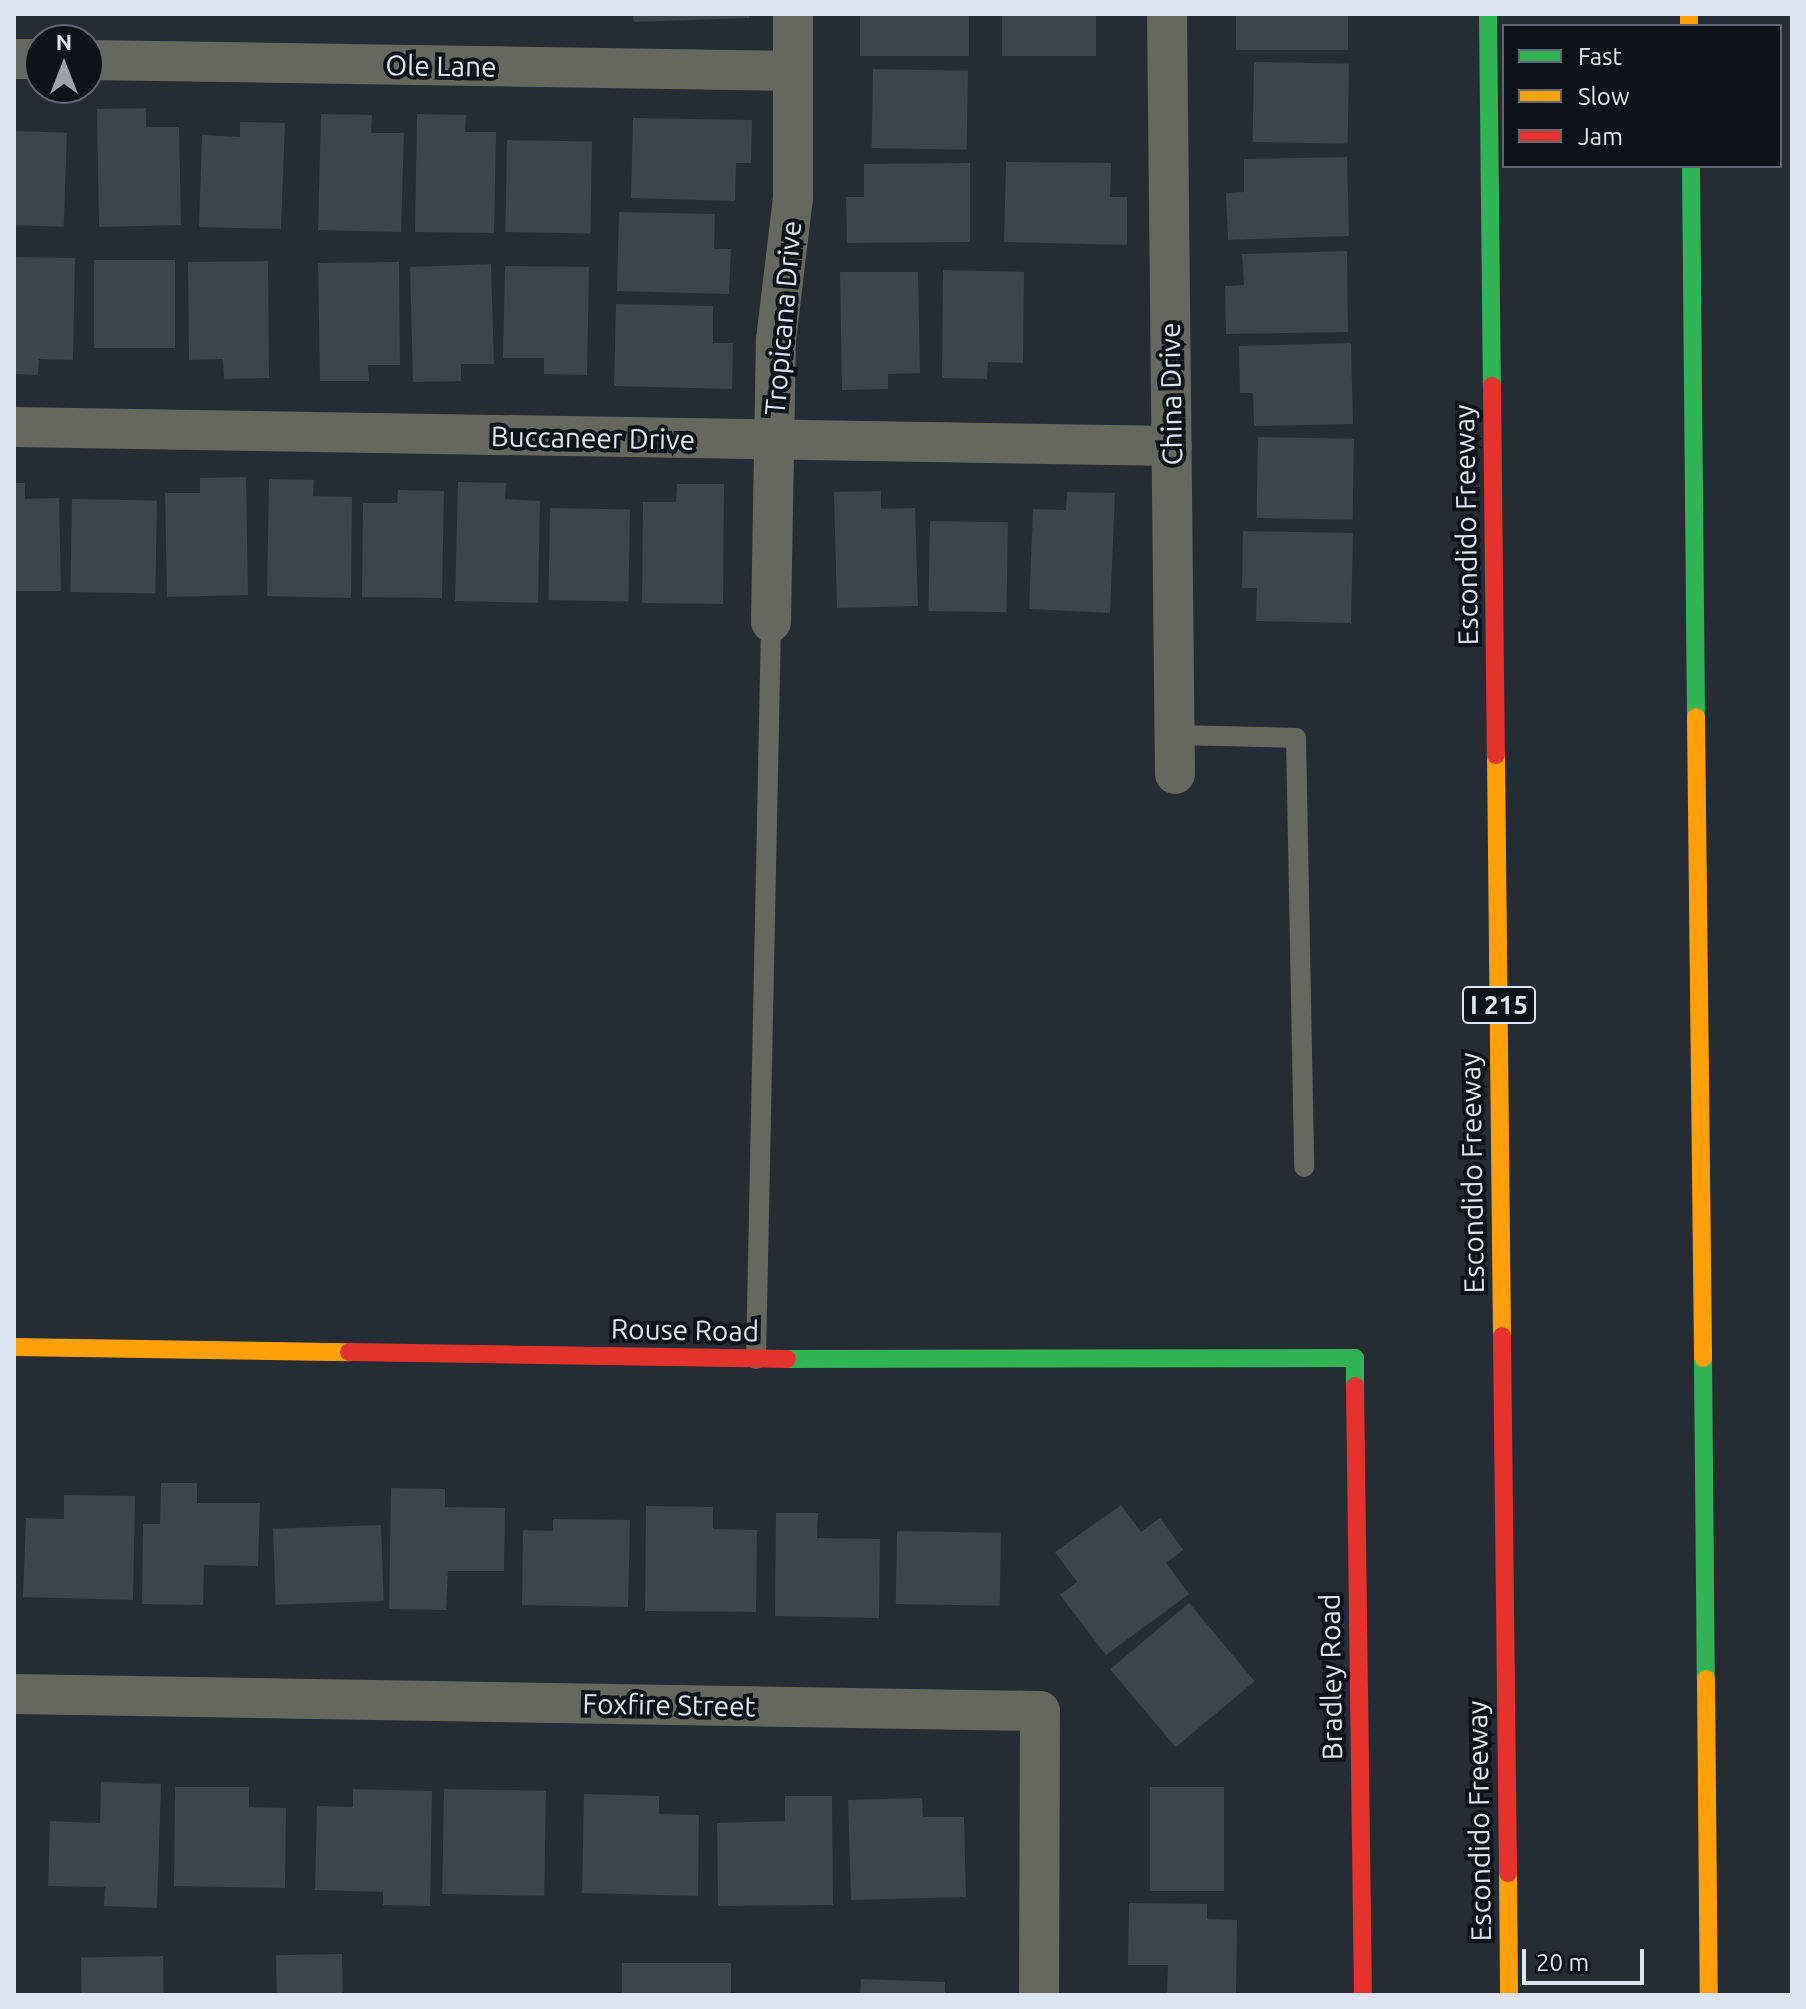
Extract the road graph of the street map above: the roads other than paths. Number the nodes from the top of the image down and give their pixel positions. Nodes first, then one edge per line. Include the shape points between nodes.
1 (793, 14) edge
2 (1167, 14) edge
3 (1488, 14) edge
4 (104, 60) edge
5 (793, 71) junction
6 (1691, 168) edge
7 (14, 427) edge
8 (774, 441) junction
9 (1172, 446) junction
10 (771, 622) joint
11 (1176, 735) junction
12 (1175, 774) dead end
13 (1304, 1167) dead end
14 (14, 1347) edge
15 (1355, 1358) joint
16 (756, 1359) junction
17 (14, 1694) edge
18 (1039, 1995) edge
19 (1363, 1995) edge
20 (1509, 1995) edge
21 (1709, 1995) edge

1 - 5 street, Tropicana Drive
2 - 9 street, China Drive
3 - 20 main road, Escondido Freeway / I 215
4 - 5 street, Ole Lane
5 - 8 street, Tropicana Drive via 793,198 776,340
6 - 21 main road
7 - 8 street, Buccaneer Drive
8 - 9 street, Buccaneer Drive
8 - 10 street, Tropicana Drive
9 - 11 street, China Drive
10 - 16 lane
11 - 12 street, China Drive
11 - 13 lane via 1296,738
14 - 16 main road, Rouse Road
15 - 16 main road, Rouse Road
15 - 19 main road, Bradley Road
17 - 18 street, Foxfire Street via 1040,1711

